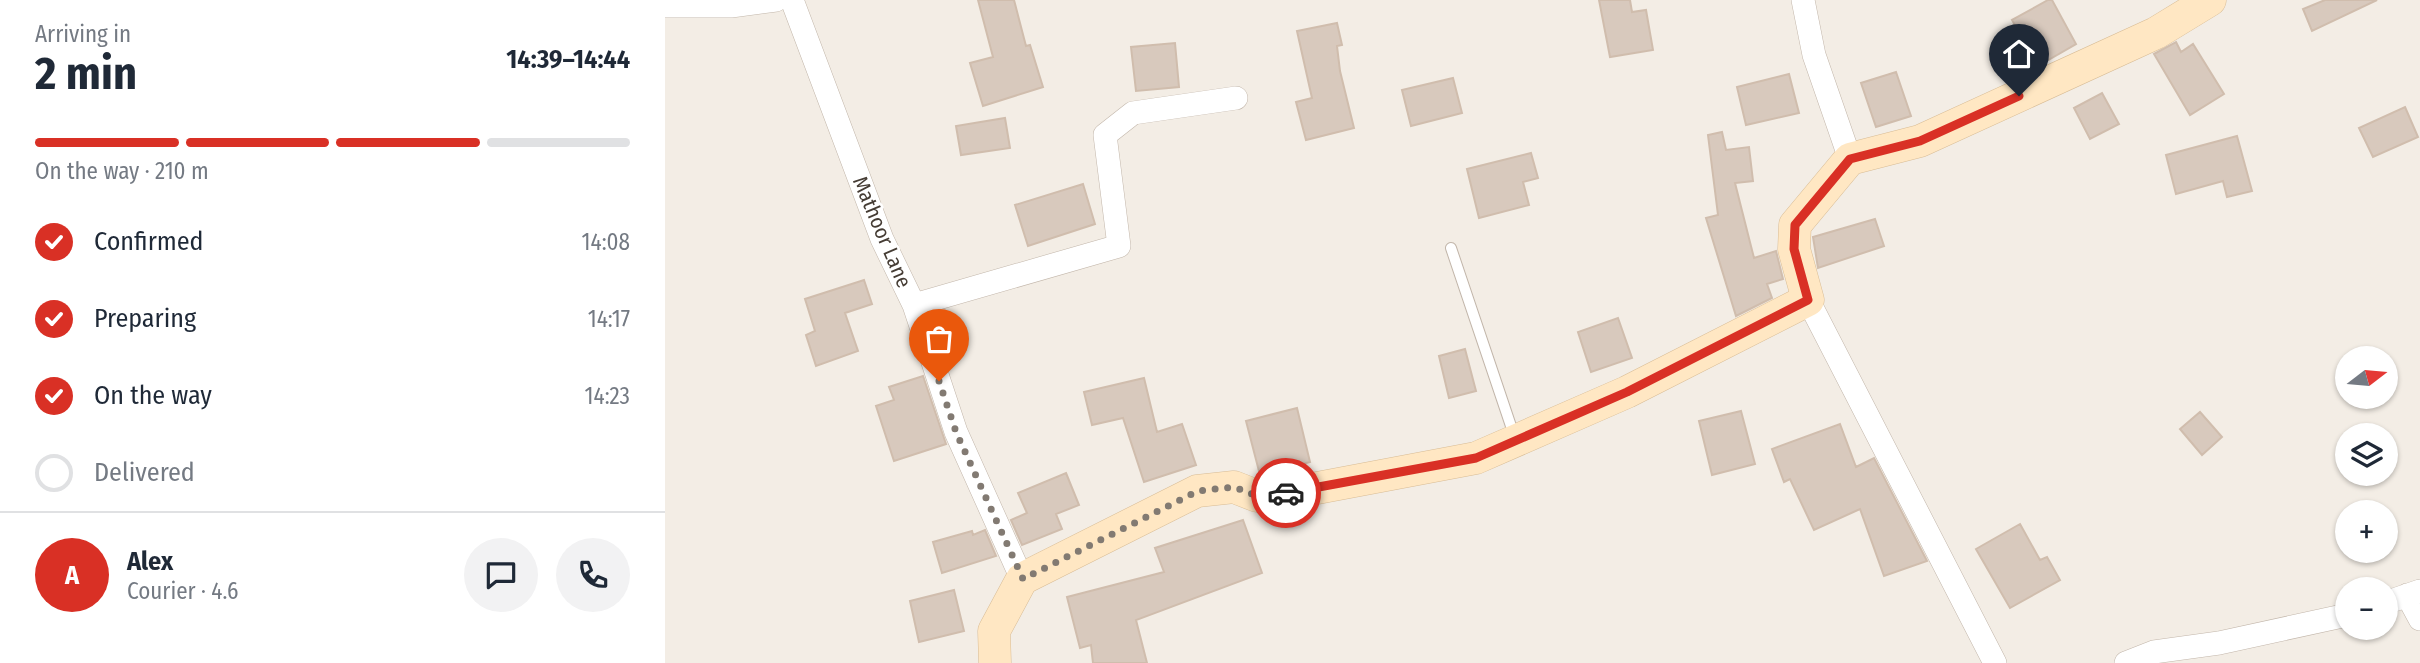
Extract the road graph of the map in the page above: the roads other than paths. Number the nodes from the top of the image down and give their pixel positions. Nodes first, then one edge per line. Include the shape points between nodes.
1 (776, 0) edge
2 (792, 0) edge
3 (1803, 0) edge
4 (2210, 0) edge
5 (665, 6) edge
6 (1236, 98) dead end
7 (1850, 159) junction
8 (1451, 248) dead end
9 (1808, 300) junction
10 (914, 305) junction
11 (1516, 440) junction
12 (1023, 579) junction
13 (2414, 593) edge
14 (2335, 618) edge
15 (2420, 619) edge
16 (995, 663) edge
17 (1994, 663) edge
18 (2126, 663) edge

1 - 5 street via 731,6
2 - 10 street, Mathoor Lane via 882,239
3 - 7 street via 1814,55
4 - 7 street via 2156,33 1920,141
6 - 10 street via 1133,113 1105,135 1119,246
7 - 9 street via 1795,225 1794,249
8 - 11 lane
9 - 11 street via 1627,392
9 - 17 street
10 - 12 street, Mathoor Lane via 956,432
11 - 12 street via 1476,458 1275,496 1257,496 1234,487 1198,491
12 - 16 street via 994,631
13 - 15 street
14 - 18 street via 2154,652

